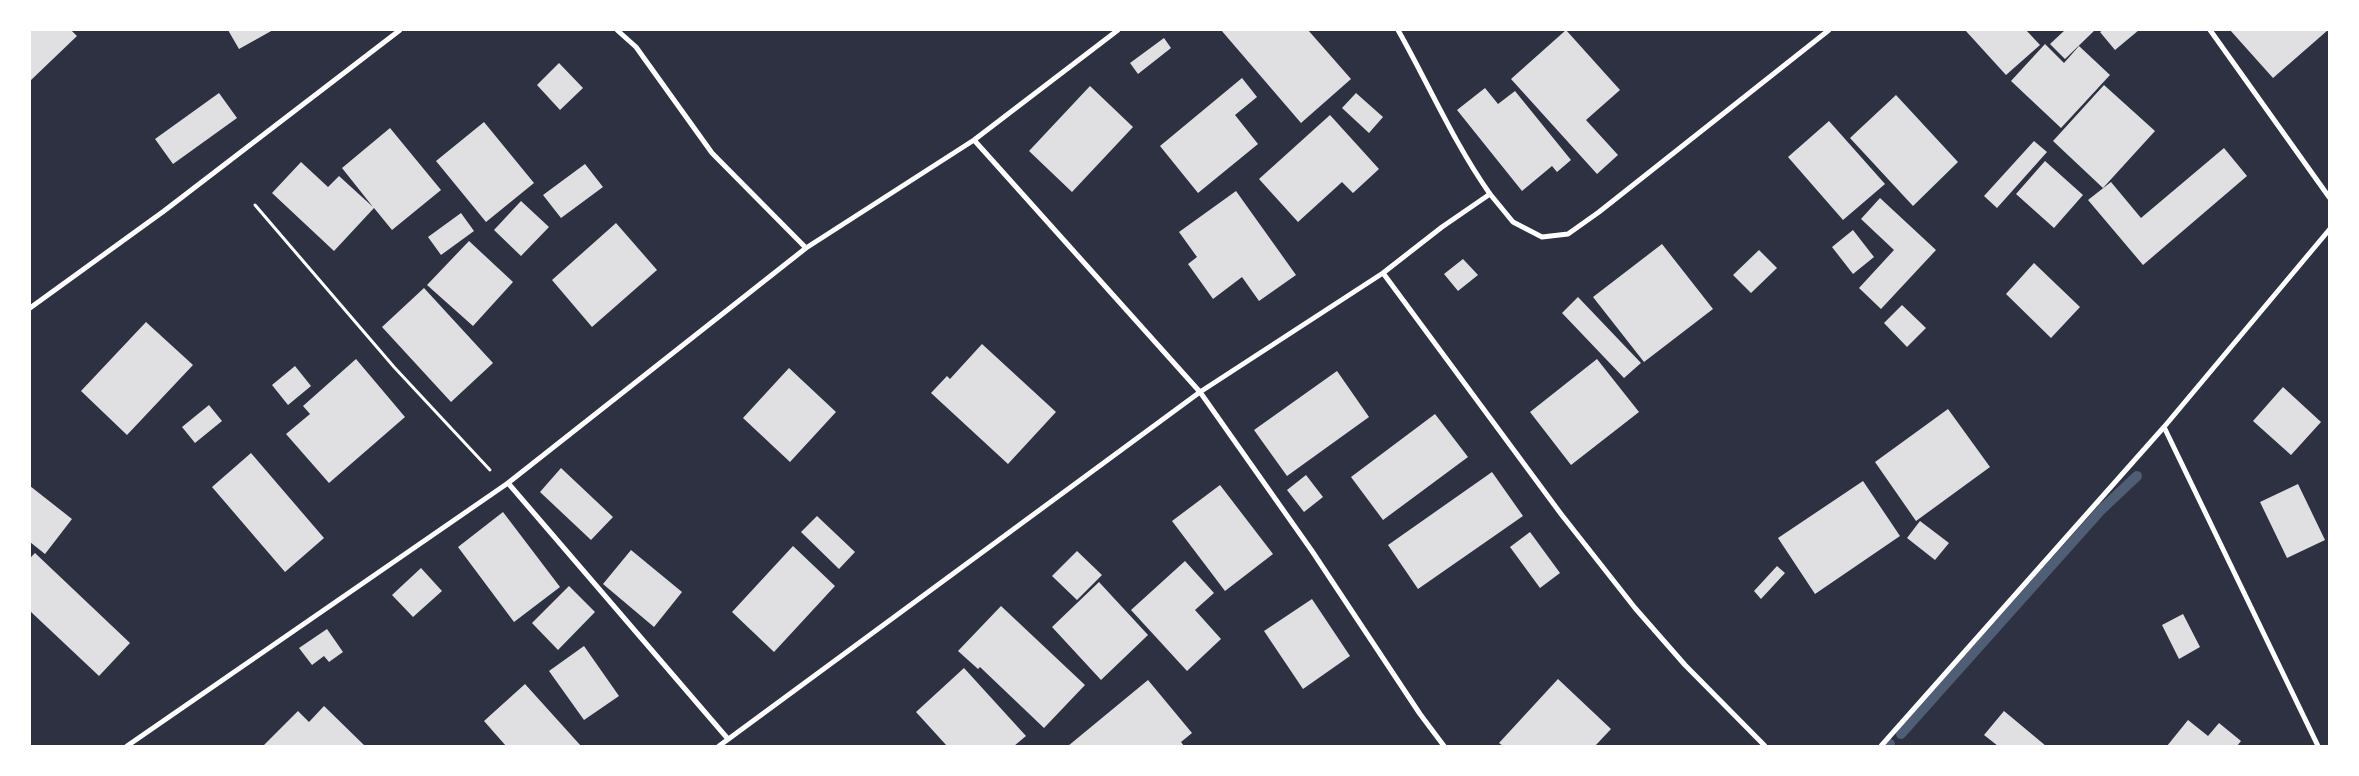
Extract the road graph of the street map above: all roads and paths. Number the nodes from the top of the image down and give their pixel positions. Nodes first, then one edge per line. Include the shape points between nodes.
1 (400, 30) edge
2 (617, 30) edge
3 (1118, 30) edge
4 (1398, 30) edge
5 (1829, 30) edge
6 (2210, 30) edge
7 (974, 140) junction
8 (1490, 194) junction
9 (2329, 197) edge
10 (255, 205) dead end
11 (2329, 230) edge
12 (806, 248) junction
13 (1383, 273) junction
14 (30, 308) edge
15 (1200, 392) junction
16 (2164, 427) junction
17 (506, 484) junction
18 (728, 739) junction
19 (127, 746) edge
20 (719, 746) edge
21 (1444, 746) edge
22 (1765, 746) edge
23 (1881, 746) edge
24 (2318, 746) edge

1 - 14 street via 164,211
2 - 12 street via 636,47 712,153
3 - 7 street
4 - 8 street via 1468,163
5 - 8 street via 1568,234 1542,237 1513,222
6 - 9 street
7 - 12 street
7 - 15 street
8 - 13 street
10 - 17 path via 394,367
11 - 16 street
12 - 17 street
13 - 15 street
13 - 22 street via 1561,514 1635,608 1685,665
15 - 18 street
15 - 21 street
16 - 23 street
16 - 24 street
17 - 18 street
17 - 19 street
18 - 20 street

